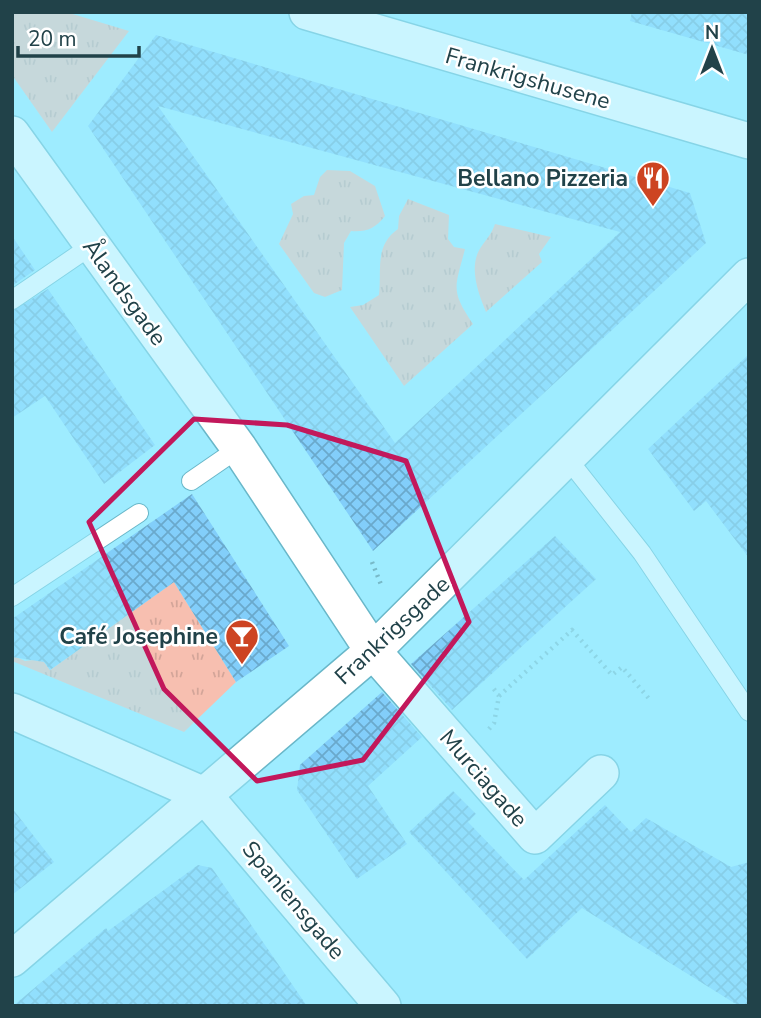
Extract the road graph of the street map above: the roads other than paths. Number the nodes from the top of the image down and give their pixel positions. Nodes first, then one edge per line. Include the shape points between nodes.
1 (307, 12) edge
2 (12, 134) edge
3 (749, 141) edge
4 (91, 246) junction
5 (749, 276) edge
6 (12, 300) edge
7 (239, 448) junction
8 (567, 458) junction
9 (191, 481) dead end
10 (139, 513) dead end
11 (12, 597) edge
12 (373, 651) junction
13 (12, 711) edge
14 (749, 712) edge
15 (601, 773) dead end
16 (204, 795) junction
17 (12, 959) edge
18 (383, 1006) edge

1 - 3 street, Frankrigshusene
2 - 4 street, Ålandsgade
4 - 6 lane
4 - 7 street, Ålandsgade
5 - 8 street, Frankrigsgade
7 - 9 lane
7 - 12 street, Ålandsgade
8 - 12 street, Frankrigsgade
8 - 14 lane via 642,553
10 - 11 lane
12 - 15 street, Murciagade via 535,836
12 - 16 street, Frankrigsgade
13 - 16 street
16 - 17 street, Frankrigsgade
16 - 18 street, Spaniensgade

